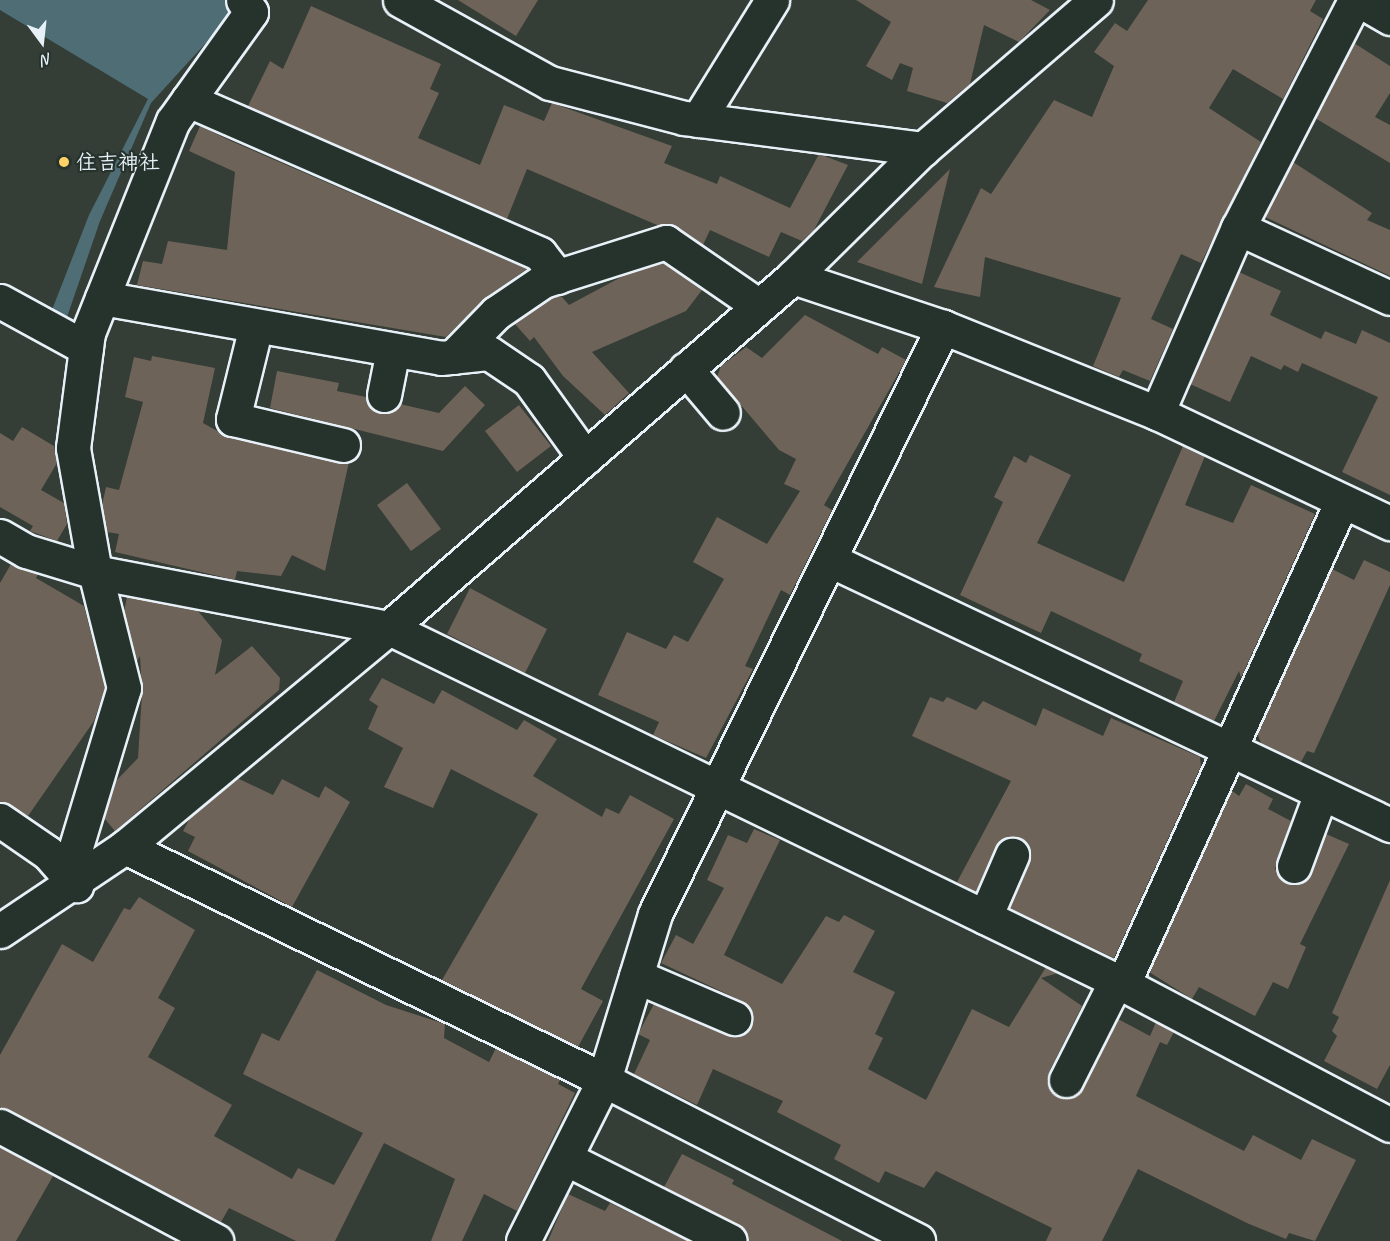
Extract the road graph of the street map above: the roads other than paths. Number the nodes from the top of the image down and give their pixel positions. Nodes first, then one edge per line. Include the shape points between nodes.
1 (399, 0) edge
2 (772, 0) edge
3 (1096, 0) edge
4 (1357, 0) edge
5 (254, 4) edge
6 (1390, 18) edge
7 (188, 100) junction
8 (698, 120) junction
9 (923, 149) junction
10 (1238, 228) junction
11 (558, 277) junction
12 (793, 277) junction
13 (1390, 297) edge
14 (102, 298) junction
15 (0, 301) edge
16 (759, 306) junction
17 (256, 326) junction
18 (943, 327) junction
19 (86, 348) junction
20 (393, 350) junction
21 (453, 357) junction
22 (686, 369) junction
23 (384, 394) dead end
24 (723, 413) dead end
25 (1157, 413) junction
26 (343, 445) dead end
27 (585, 458) junction
28 (1342, 501) junction
29 (1390, 524) edge
30 (0, 536) edge
31 (830, 560) junction
32 (94, 572) junction
33 (389, 628) junction
34 (1228, 751) junction
35 (719, 787) junction
36 (1321, 793) junction
37 (0, 820) edge
38 (1390, 825) edge
39 (125, 847) junction
40 (1012, 855) dead end
41 (1294, 866) dead end
42 (76, 885) junction
43 (985, 917) junction
44 (0, 931) edge
45 (636, 976) junction
46 (1119, 982) junction
47 (734, 1018) dead end
48 (604, 1080) junction
49 (1066, 1080) dead end
50 (1390, 1125) edge
51 (0, 1126) edge
52 (567, 1159) junction
53 (216, 1241) edge
54 (524, 1241) edge
55 (730, 1241) edge
56 (918, 1241) edge

1 - 8 street via 550,83
2 - 8 street
3 - 9 street
4 - 6 street
4 - 10 street
5 - 7 street
7 - 11 street via 540,254
7 - 14 street via 173,121
8 - 9 street
9 - 12 street
10 - 13 street
10 - 25 street
11 - 16 street via 666,242
11 - 21 street via 496,313
12 - 16 street
12 - 18 street
14 - 17 street
14 - 19 street
15 - 19 street
16 - 22 street
17 - 20 street
17 - 26 street via 233,419
18 - 25 street
18 - 31 street
19 - 32 street via 73,448
20 - 21 street
20 - 23 street
21 - 27 street via 489,353 529,380
22 - 24 street
22 - 27 street
25 - 28 street
27 - 33 street
28 - 29 street
28 - 34 street
30 - 32 street via 26,551
31 - 34 street
31 - 35 street
32 - 33 street
32 - 42 street via 124,688 75,850
33 - 35 street
33 - 39 street
34 - 36 street
34 - 46 street
35 - 43 street
35 - 45 street via 655,914
36 - 38 street
36 - 41 street
37 - 42 street via 48,853
39 - 42 street
39 - 48 street
40 - 43 street
42 - 44 street
43 - 46 street
45 - 47 street
45 - 48 street
46 - 49 street
46 - 50 street
48 - 52 street
48 - 56 street
51 - 53 street
52 - 54 street
52 - 55 street

